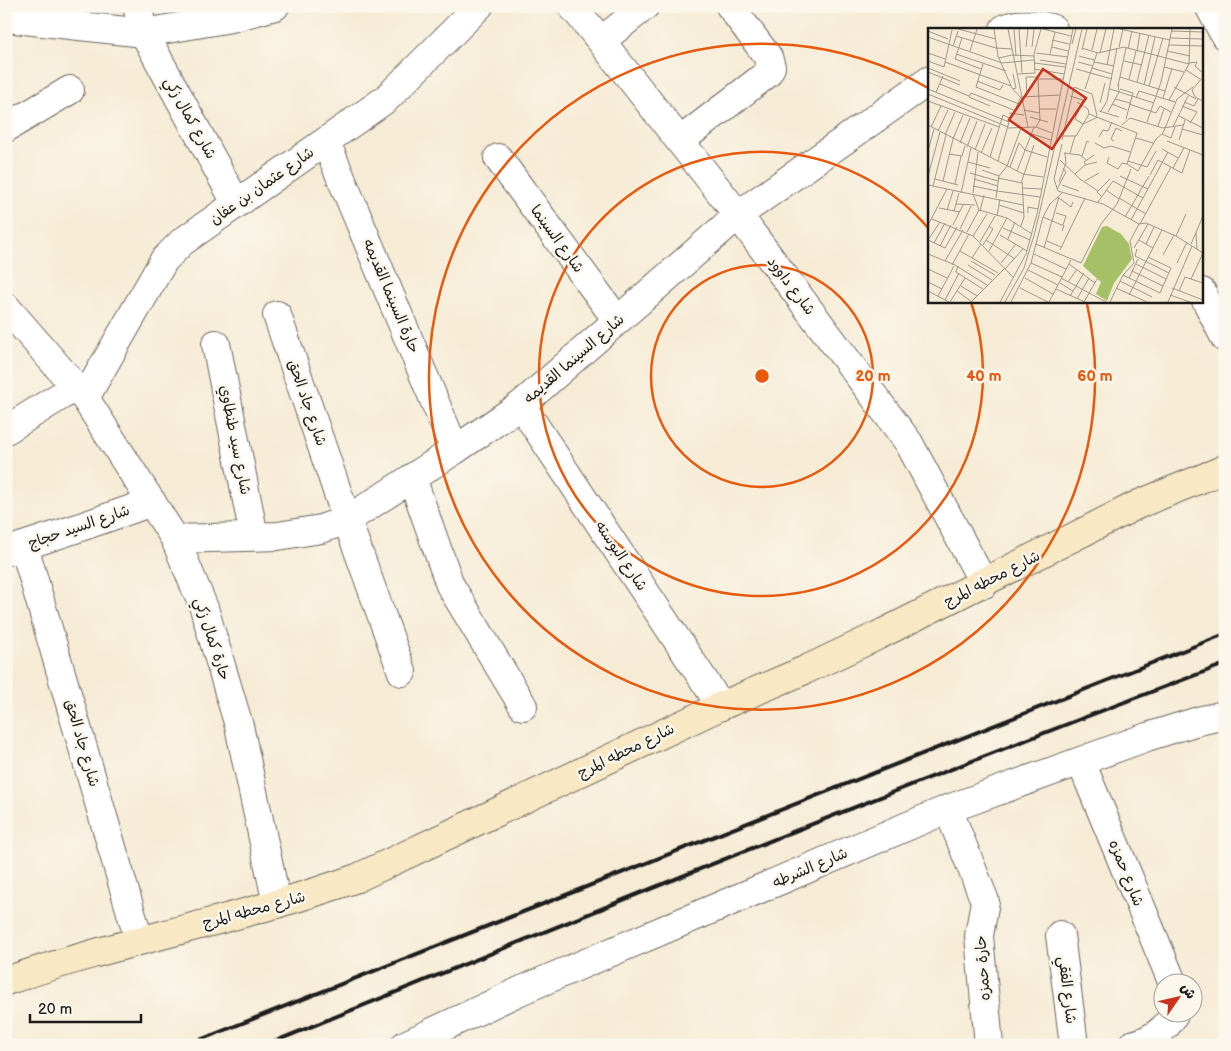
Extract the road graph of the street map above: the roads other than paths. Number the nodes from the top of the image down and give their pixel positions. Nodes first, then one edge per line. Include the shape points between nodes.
1 (136, 6) edge
2 (275, 6) edge
3 (480, 6) edge
4 (572, 6) edge
5 (645, 6) edge
6 (730, 6) edge
7 (1210, 6) edge
8 (229, 12) edge
9 (35, 14) edge
10 (6, 18) edge
11 (1005, 28) edge
12 (1050, 28) edge
13 (144, 34) junction
14 (1225, 36) edge
15 (601, 41) junction
16 (928, 81) edge
17 (70, 90) dead end
18 (6, 128) edge
19 (680, 141) junction
20 (326, 142) junction
21 (498, 158) dead end
22 (236, 203) junction
23 (738, 215) junction
24 (1204, 296) edge
25 (6, 307) edge
26 (277, 315) dead end
27 (617, 320) junction
28 (1225, 338) edge
29 (216, 344) dead end
30 (80, 393) junction
31 (520, 405) junction
32 (6, 430) edge
33 (455, 450) junction
34 (1225, 469) edge
35 (412, 478) junction
36 (152, 502) junction
37 (347, 520) junction
38 (254, 536) junction
39 (175, 539) junction
40 (15, 549) edge
41 (984, 584) junction
42 (402, 672) dead end
43 (523, 706) dead end
44 (721, 706) junction
45 (1225, 715) edge
46 (1081, 762) junction
47 (948, 809) junction
48 (277, 904) junction
49 (1060, 935) dead end
50 (139, 940) junction
51 (1168, 974) edge
52 (6, 981) edge
53 (1169, 1024) edge
54 (405, 1045) edge
55 (989, 1045) edge
56 (1074, 1045) edge
57 (1132, 1045) edge

1 - 13 street, شارع كمال زكي
2 - 8 street
3 - 20 street, شارع عثمان بن عفان via 386,99
4 - 15 street, شارع داوود
5 - 15 street
6 - 19 street via 768,57 770,67 767,74
7 - 14 street
8 - 13 street
9 - 10 street
9 - 13 street
11 - 12 street via 1043,25
13 - 22 street, شارع كمال زكي
15 - 19 street, شارع داوود
16 - 23 street, شارع السينما القديمه
17 - 18 street
19 - 23 street, شارع داوود
20 - 22 street, شارع عثمان بن عفان
20 - 33 street, حارة السينما القديمه
21 - 27 street, شارع السينما
22 - 30 street, شارع عثمان بن عفان via 182,242 164,260
23 - 27 street, شارع السينما القديمه
23 - 41 street, شارع داوود via 909,443
24 - 28 street
25 - 30 street, حارة كمال زكي
26 - 37 street, شارع جاد الحق
27 - 31 street, شارع السينما القديمه
29 - 38 street, شارع سيد طنطاوي
30 - 32 street
30 - 36 street, حارة كمال زكي
31 - 33 street, شارع السينما القديمه
31 - 44 street, شارع البوسته
33 - 35 street, شارع السينما القديمه
34 - 41 main road, شارع محطه المرج via 1139,504
35 - 37 street, شارع السينما القديمه
35 - 43 street via 450,584
36 - 39 street, حارة كمال زكي
36 - 40 street, شارع السيد حجاج
37 - 38 street, شارع السينما القديمه via 321,529
37 - 42 street, شارع جاد الحق
38 - 39 street, شارع السينما القديمه
39 - 48 street, حارة كمال زكي via 204,608 239,726
40 - 50 street, شارع جاد الحق
41 - 44 main road, شارع محطه المرج via 846,651
44 - 48 main road, شارع محطه المرج via 357,878
45 - 46 street, شارع الشرطه via 1148,737
46 - 47 street, شارع الشرطه
46 - 51 street, شارع حمزه
47 - 54 street, شارع الشرطه via 522,990
47 - 55 street, حارة حمزه via 985,901 979,936
48 - 50 main road, شارع محطه المرج
49 - 56 street, شارع الفقي
50 - 52 main road, شارع محطه المرج
53 - 57 street via 1155,1036

